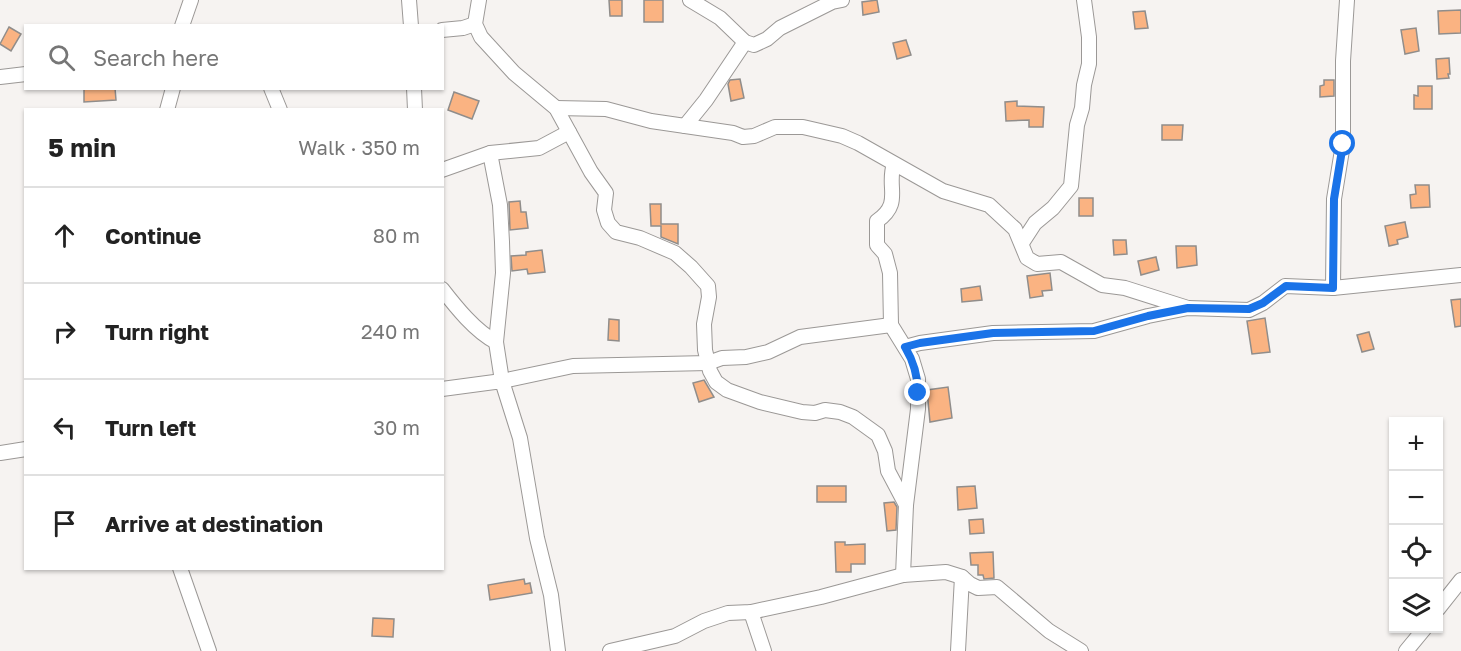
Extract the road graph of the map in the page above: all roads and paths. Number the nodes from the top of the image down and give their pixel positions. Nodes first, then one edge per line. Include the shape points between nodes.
1 (191, 0) edge
2 (409, 0) edge
3 (479, 0) edge
4 (690, 0) edge
5 (842, 0) edge
6 (1083, 0) edge
7 (1347, 0) edge
8 (183, 24) edge
9 (411, 24) edge
10 (475, 24) junction
11 (444, 30) edge
12 (745, 42) junction
13 (24, 74) edge
14 (0, 76) edge
15 (172, 90) edge
16 (272, 90) edge
17 (414, 90) edge
18 (168, 108) edge
19 (279, 108) edge
20 (415, 108) edge
21 (556, 108) junction
22 (685, 126) junction
23 (569, 132) junction
24 (490, 153) junction
25 (894, 164) junction
26 (444, 169) edge
27 (1022, 243) junction
28 (1461, 275) edge
29 (1333, 288) junction
30 (444, 291) edge
31 (1188, 308) junction
32 (891, 325) junction
33 (496, 342) junction
34 (905, 347) junction
35 (708, 363) junction
36 (502, 381) junction
37 (444, 388) edge
38 (24, 449) edge
39 (0, 453) edge
40 (906, 505) junction
41 (181, 570) edge
42 (903, 574) junction
43 (962, 577) junction
44 (1461, 580) edge
45 (1443, 603) edge
46 (751, 612) junction
47 (1421, 633) edge
48 (209, 651) edge
49 (558, 651) edge
50 (610, 651) edge
51 (764, 651) edge
52 (958, 651) edge
53 (1081, 651) edge
54 (1406, 651) edge

1 - 8 street
2 - 9 street
3 - 10 street
4 - 12 street via 720,18
5 - 12 street via 780,28 754,45
6 - 27 street via 1089,64 1071,186 1035,223
7 - 29 street via 1343,144 1334,199
10 - 11 street
10 - 21 street via 481,37 514,73
12 - 22 street
13 - 14 street
15 - 18 street
16 - 19 street
17 - 20 street
21 - 22 street via 606,109
21 - 23 street
22 - 25 street via 743,137 775,128 804,127 842,136
23 - 24 street via 539,148
23 - 35 street via 606,193 604,210 616,232 675,253 708,286 704,336
24 - 26 street
24 - 33 street via 500,205 503,273
25 - 27 street via 943,190 989,205 1015,229
25 - 32 street via 894,196 886,215 877,221 877,245 885,254 890,273
27 - 31 street via 1026,258 1037,264 1062,262 1102,285 1125,288
28 - 29 street
29 - 31 street via 1286,286 1249,309
30 - 33 street
31 - 34 street via 1094,331 993,333
32 - 34 street
32 - 35 street via 800,337 768,352
33 - 36 street
34 - 40 street via 918,379
35 - 36 street via 573,366
35 - 40 street via 716,382 742,397 802,412 840,412 866,426 878,435 888,471
36 - 37 street
36 - 49 street via 520,438 551,594
38 - 39 street
40 - 42 street
41 - 48 street
42 - 43 street via 946,572
42 - 46 street
43 - 52 street
43 - 53 street via 978,588 997,587 1049,631
44 - 45 street
46 - 50 street via 728,614 675,636
46 - 51 street
47 - 54 street

